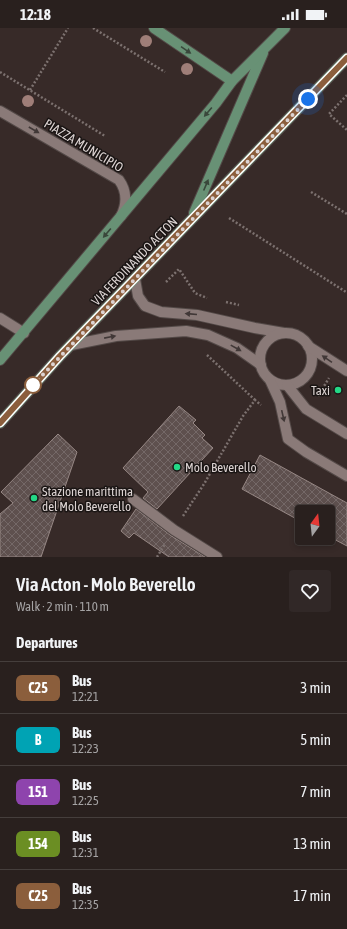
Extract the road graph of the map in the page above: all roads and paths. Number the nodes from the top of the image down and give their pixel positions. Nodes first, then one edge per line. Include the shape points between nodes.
1 (68, 28) edge
2 (93, 28) edge
3 (154, 28) edge
4 (285, 28) edge
5 (266, 48) junction
6 (347, 58) edge
7 (0, 72) edge
8 (165, 72) dead end
9 (232, 81) junction
10 (30, 90) junction
11 (347, 95) edge
12 (0, 111) edge
13 (347, 130) edge
14 (105, 136) dead end
15 (311, 192) dead end
16 (347, 214) edge
17 (229, 218) dead end
18 (119, 219) junction
19 (191, 220) junction
20 (134, 279) junction
21 (347, 291) edge
22 (0, 318) edge
23 (24, 333) junction
24 (284, 333) junction
25 (71, 345) junction
26 (308, 346) junction
27 (203, 351) dead end
28 (0, 360) edge
29 (337, 365) junction
30 (261, 366) junction
31 (347, 371) edge
32 (270, 380) junction
33 (287, 385) junction
34 (256, 400) junction
35 (264, 408) dead end
36 (308, 411) junction
37 (0, 423) edge
38 (347, 434) edge
39 (347, 476) edge
40 (133, 499) dead end
41 (174, 530) junction
42 (157, 557) edge
43 (216, 557) edge

1 - 10 path
2 - 8 path
3 -> 9 main road
4 - 5 main road
5 - 9 main road
19 -> 5 main road
6 - 19 main road, VIA FERDINANDO ACTON
7 - 10 path
9 -> 18 main road
10 - 14 path
11 - 13 path via 329,114
12 -> 18 street, PIAZZA MUNICIPIO via 119,180 123,185 126,201
15 - 16 path
17 - 21 path
18 -> 23 main road
19 - 20 main road, VIA FERDINANDO ACTON
24 -> 20 street via 197,314 161,312 144,306 138,296
20 - 25 main road, VIA FERDINANDO ACTON
22 - 23 street
23 - 28 main road
24 - 26 street via 303,339
24 - 30 street via 268,340 262,348
25 -> 30 street via 116,336 186,331 208,335 237,348
25 - 37 main road, VIA FERDINANDO ACTON
29 -> 26 street
26 - 33 street via 312,360 307,375 294,384
27 - 34 path
29 - 31 street
29 - 36 path
30 - 32 street
32 - 33 street
32 -> 39 street via 280,402 288,439
33 - 36 street
34 - 35 path
34 - 41 path via 243,416
36 - 38 street
40 - 41 street
41 - 42 path
41 - 43 street

